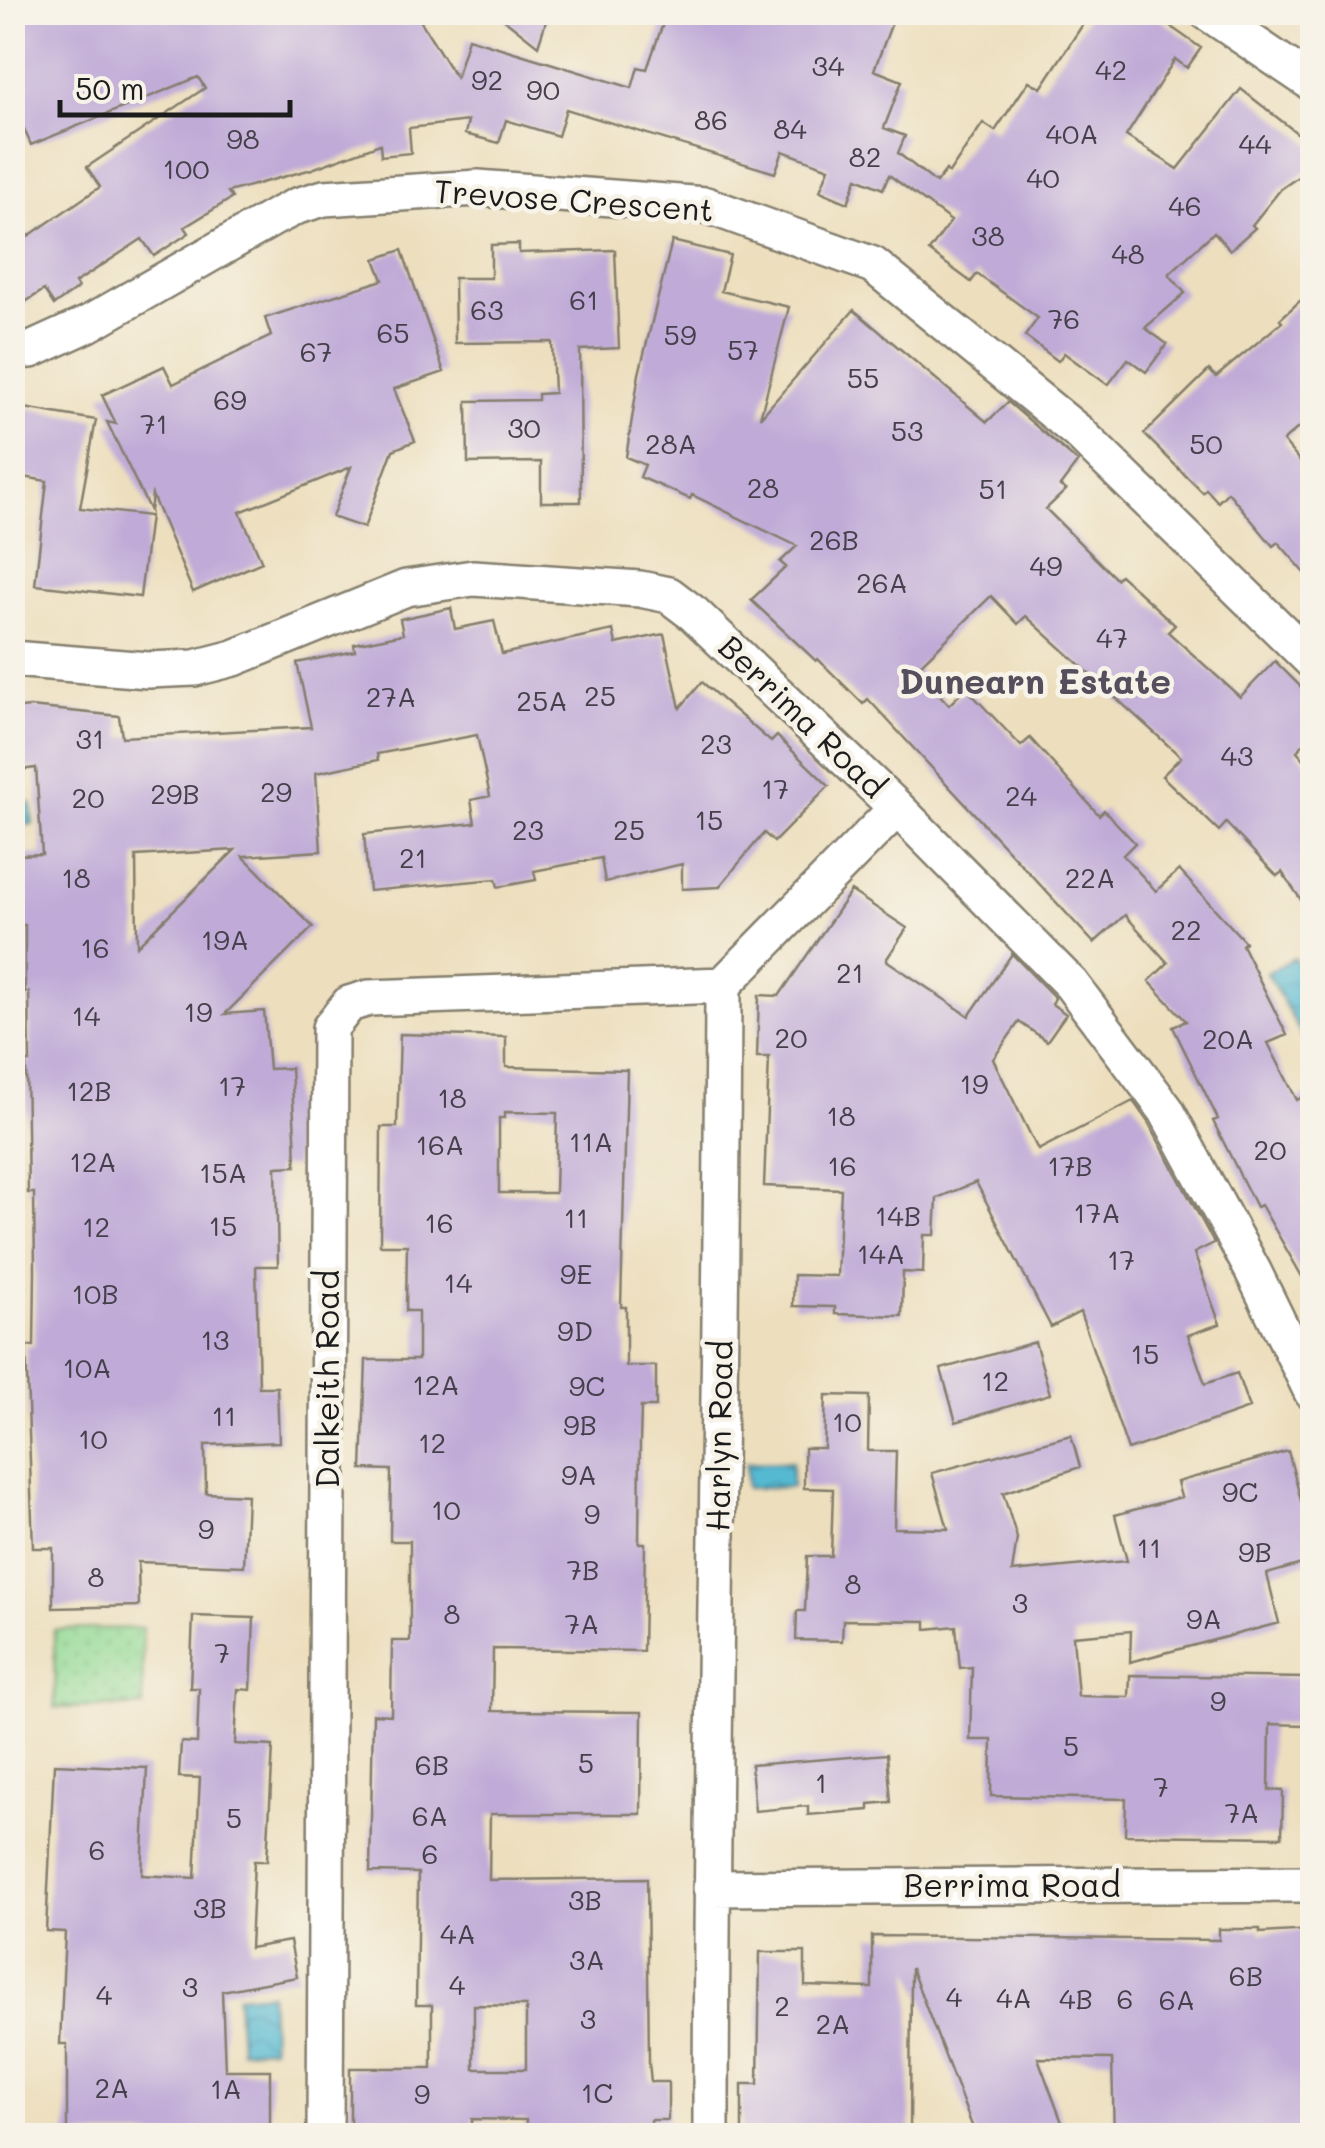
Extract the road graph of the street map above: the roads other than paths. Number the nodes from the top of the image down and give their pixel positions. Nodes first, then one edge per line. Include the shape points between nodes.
1 (1207, 12) edge
2 (1312, 83) edge
3 (12, 351) edge
4 (12, 659) edge
5 (1312, 660) edge
6 (897, 808) junction
7 (723, 984) junction
8 (1312, 1392) edge
9 (1312, 1884) edge
10 (712, 1888) junction
11 (325, 2136) edge
12 (711, 2136) edge

1 - 2 street
3 - 5 street, Trevose Crescent via 31,350 88,324 276,217 324,198 478,188 706,205 872,265 1078,432
4 - 6 street, Berrima Road via 194,668 406,588 473,578 640,589 669,595 694,614
6 - 7 street
6 - 8 street, Berrima Road via 1071,984 1166,1110
7 - 10 street, Harlyn Road
7 - 11 street, Dalkeith Road via 369,998 349,1004 330,1028
9 - 10 street, Berrima Road
10 - 12 street, Harlyn Road

